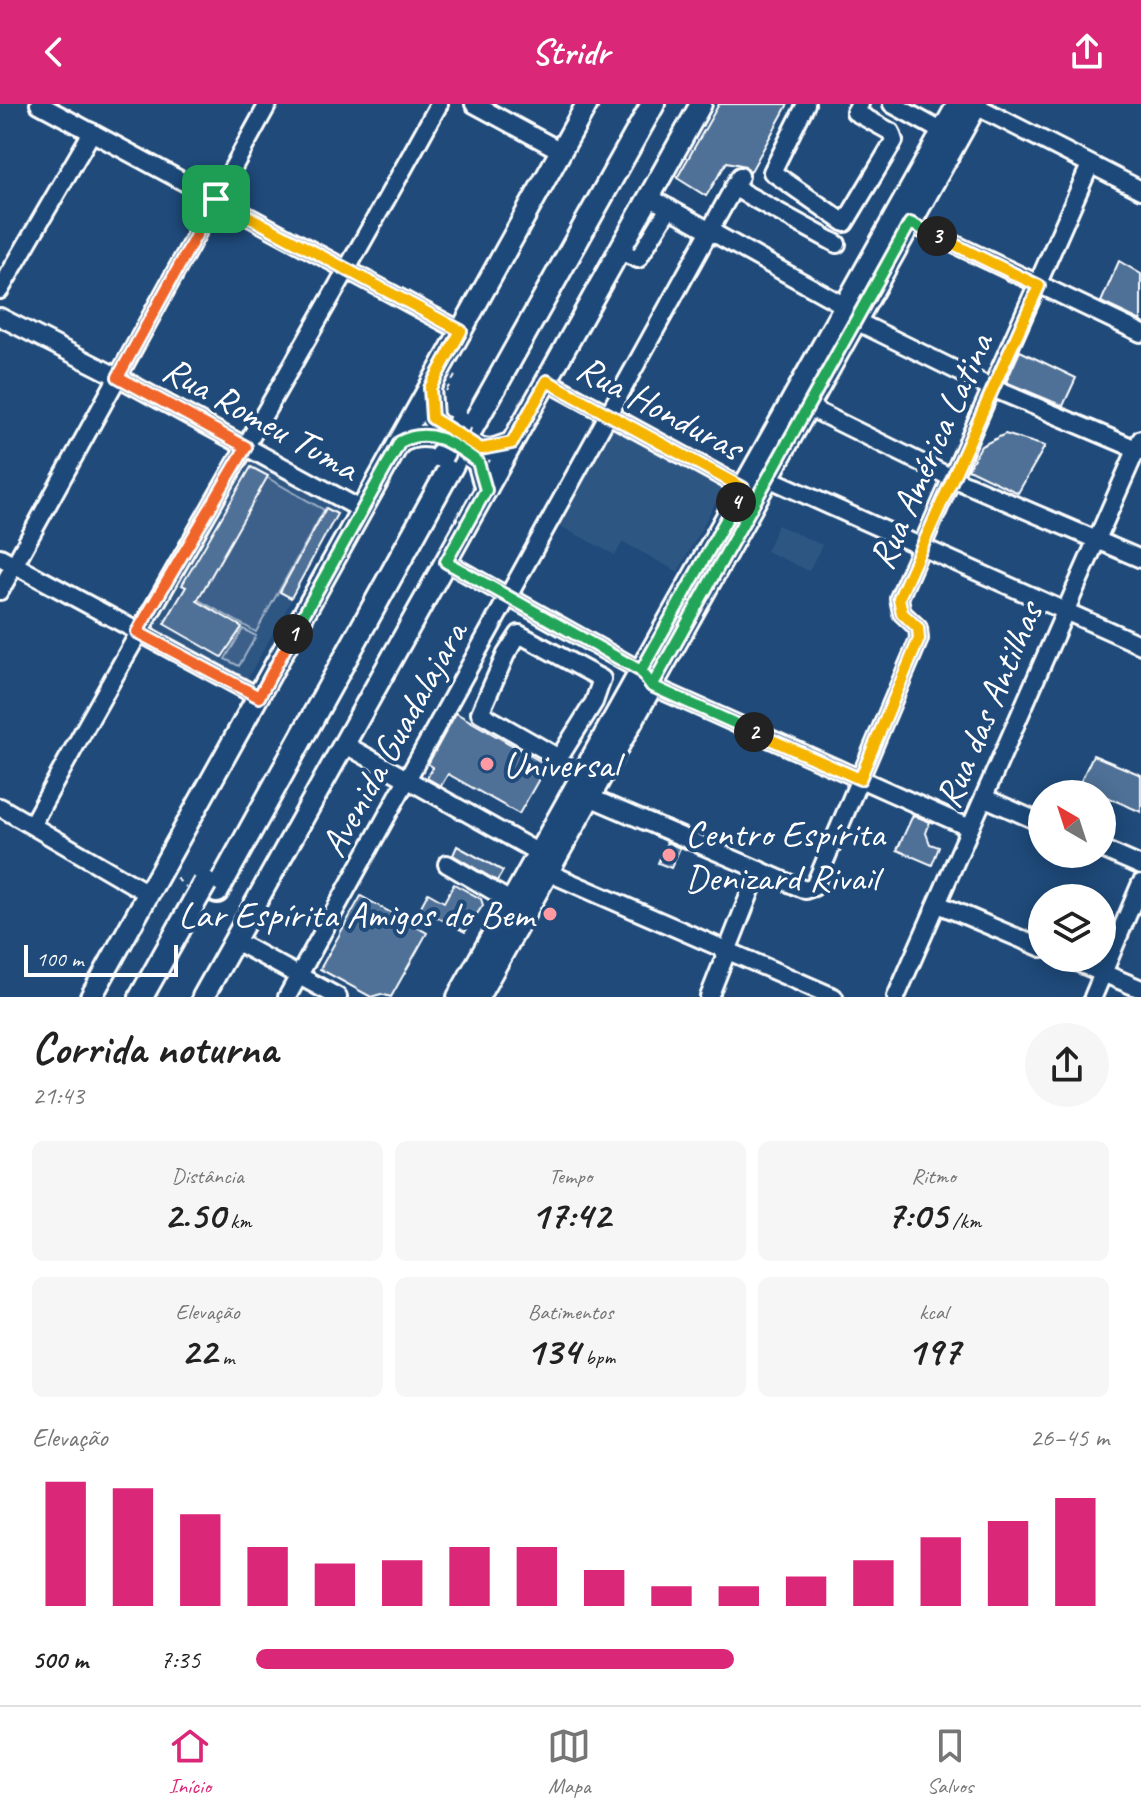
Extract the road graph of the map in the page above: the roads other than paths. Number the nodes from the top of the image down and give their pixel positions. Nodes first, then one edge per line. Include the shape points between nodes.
1 (39, 104) edge
2 (268, 104) edge
3 (439, 104) edge
4 (474, 104) edge
5 (587, 104) edge
6 (637, 104) edge
7 (653, 104) edge
8 (701, 104) edge
9 (806, 104) edge
10 (860, 104) edge
11 (892, 104) edge
12 (970, 105) edge
13 (92, 132) junction
14 (943, 132) junction
15 (561, 151) junction
16 (1090, 165) junction
17 (1141, 190) edge
18 (649, 197) junction
19 (216, 199) junction
20 (669, 208) junction
21 (910, 223) junction
22 (709, 231) junction
23 (837, 244) dead end
24 (619, 251) junction
25 (349, 270) junction
26 (1039, 286) junction
27 (0, 290) edge
28 (850, 314) junction
29 (0, 317) edge
30 (461, 331) junction
31 (1141, 333) edge
32 (118, 377) junction
33 (547, 381) junction
34 (430, 388) junction
35 (992, 388) junction
36 (808, 407) junction
37 (608, 415) junction
38 (466, 426) junction
39 (400, 442) junction
40 (512, 443) junction
41 (246, 447) junction
42 (1139, 447) edge
43 (768, 478) junction
44 (954, 479) junction
45 (743, 488) junction
46 (486, 490) junction
47 (362, 510) junction
48 (1097, 540) junction
49 (921, 549) junction
50 (1141, 559) edge
51 (7, 560) edge
52 (446, 562) junction
53 (0, 591) edge
54 (508, 596) junction
55 (1062, 612) junction
56 (137, 632) junction
57 (1141, 645) edge
58 (477, 652) junction
59 (501, 666) junction
60 (646, 678) junction
61 (259, 697) junction
62 (344, 744) junction
63 (407, 779) junction
64 (860, 779) junction
65 (589, 797) junction
66 (985, 798) junction
67 (0, 807) edge
68 (1028, 817) edge
69 (32, 824) junction
70 (970, 828) junction
71 (539, 853) junction
72 (1116, 855) edge
73 (447, 864) dead end
74 (1141, 866) edge
75 (759, 870) junction
76 (547, 872) junction
77 (1141, 883) edge
78 (149, 894) junction
79 (206, 897) junction
80 (512, 902) junction
81 (938, 904) junction
82 (235, 941) junction
83 (1028, 942) edge
84 (728, 953) junction
85 (1103, 973) junction
86 (299, 976) junction
87 (1141, 989) edge
88 (91, 997) edge
89 (141, 997) edge
90 (158, 997) edge
91 (203, 997) edge
92 (287, 997) edge
93 (338, 997) edge
94 (458, 997) edge
95 (478, 997) edge
96 (709, 997) edge
97 (834, 997) edge
98 (896, 997) edge
99 (1093, 997) edge

1 - 13 street
2 - 19 street
3 - 25 street
4 - 15 street
5 - 15 main road
6 - 38 highway
7 - 38 highway
8 - 18 main road
9 - 10 street via 772,172 845,223 894,141 891,132 855,112
11 - 14 street
12 - 14 main road
12 - 16 street
12 - 21 main road
13 - 19 street
13 - 27 street
14 - 28 main road
15 - 30 main road
16 - 17 street
16 - 26 street, Rua América Latina
18 - 20 street
18 - 24 main road
19 - 25 street
19 - 32 street
20 - 22 street
20 - 24 street via 638,259
21 - 26 street
21 - 28 main road
22 - 23 street, Avenida Guadalajara via 736,181
22 - 28 street
22 - 37 street, Avenida Guadalajara
24 - 33 main road
25 - 30 street
25 - 41 street
26 - 31 street
26 - 35 street, Rua América Latina
28 - 35 street
28 - 36 main road
28 - 45 main road
29 - 32 street, Rua Romeu Tuma
30 - 34 main road
32 - 41 street, Rua Romeu Tuma
32 - 51 street
33 - 37 street, Rua Honduras
33 - 40 main road
34 - 39 main road
34 - 40 main road via 432,418 438,425 481,449
35 - 42 street
35 - 44 street, Rua América Latina
36 - 43 main road
36 - 44 street
37 - 45 street, Rua Honduras
37 - 54 street, Avenida Guadalajara
38 - 79 highway, bridge
39 - 46 main road via 418,433 435,437 478,462
39 - 47 main road
40 - 46 main road
41 - 47 street, Rua Romeu Tuma
41 - 56 street
42 - 48 street, Rua das Antilhas
43 - 49 street, Rua Honduras
43 - 60 main road
44 - 48 street
44 - 49 street, Rua América Latina
45 - 60 main road
46 - 52 main road
47 - 61 main road
48 - 50 street
48 - 55 street, Rua das Antilhas
49 - 55 street, Rua Honduras
49 - 64 street, Rua América Latina via 899,598 902,613 920,635
51 - 53 street
51 - 56 street
52 - 54 street
52 - 62 main road
54 - 58 street, Avenida Guadalajara
54 - 60 street
55 - 57 street, Rua Honduras
55 - 66 street, Rua das Antilhas
56 - 61 street
56 - 69 street
58 - 59 street
58 - 63 street, Avenida Guadalajara
59 - 59 street via 515,636 523,634 602,679 599,693 559,758 480,713
60 - 64 street
60 - 65 main road
60 - 71 main road
61 - 78 main road
62 - 63 street
62 - 82 main road
63 - 71 street
63 - 86 street, Avenida Guadalajara
64 - 70 street
64 - 75 street, Rua América Latina via 814,887 805,890
65 - 75 street
65 - 76 main road
66 - 68 street
66 - 70 street, Rua das Antilhas
67 - 69 street
69 - 78 street
70 - 81 street, Rua das Antilhas
71 - 76 street
71 - 80 main road
72 - 74 street
73 - 80 street
75 - 84 street
76 - 84 street
76 - 95 main road
77 - 85 street
78 - 88 main road
79 - 89 highway
79 - 90 highway
80 - 94 main road
81 - 83 street
81 - 98 street, Rua das Antilhas
82 - 86 street
82 - 91 main road
84 - 96 street
84 - 97 street
85 - 87 street
85 - 99 street
86 - 92 street, Avenida Guadalajara
86 - 93 street

